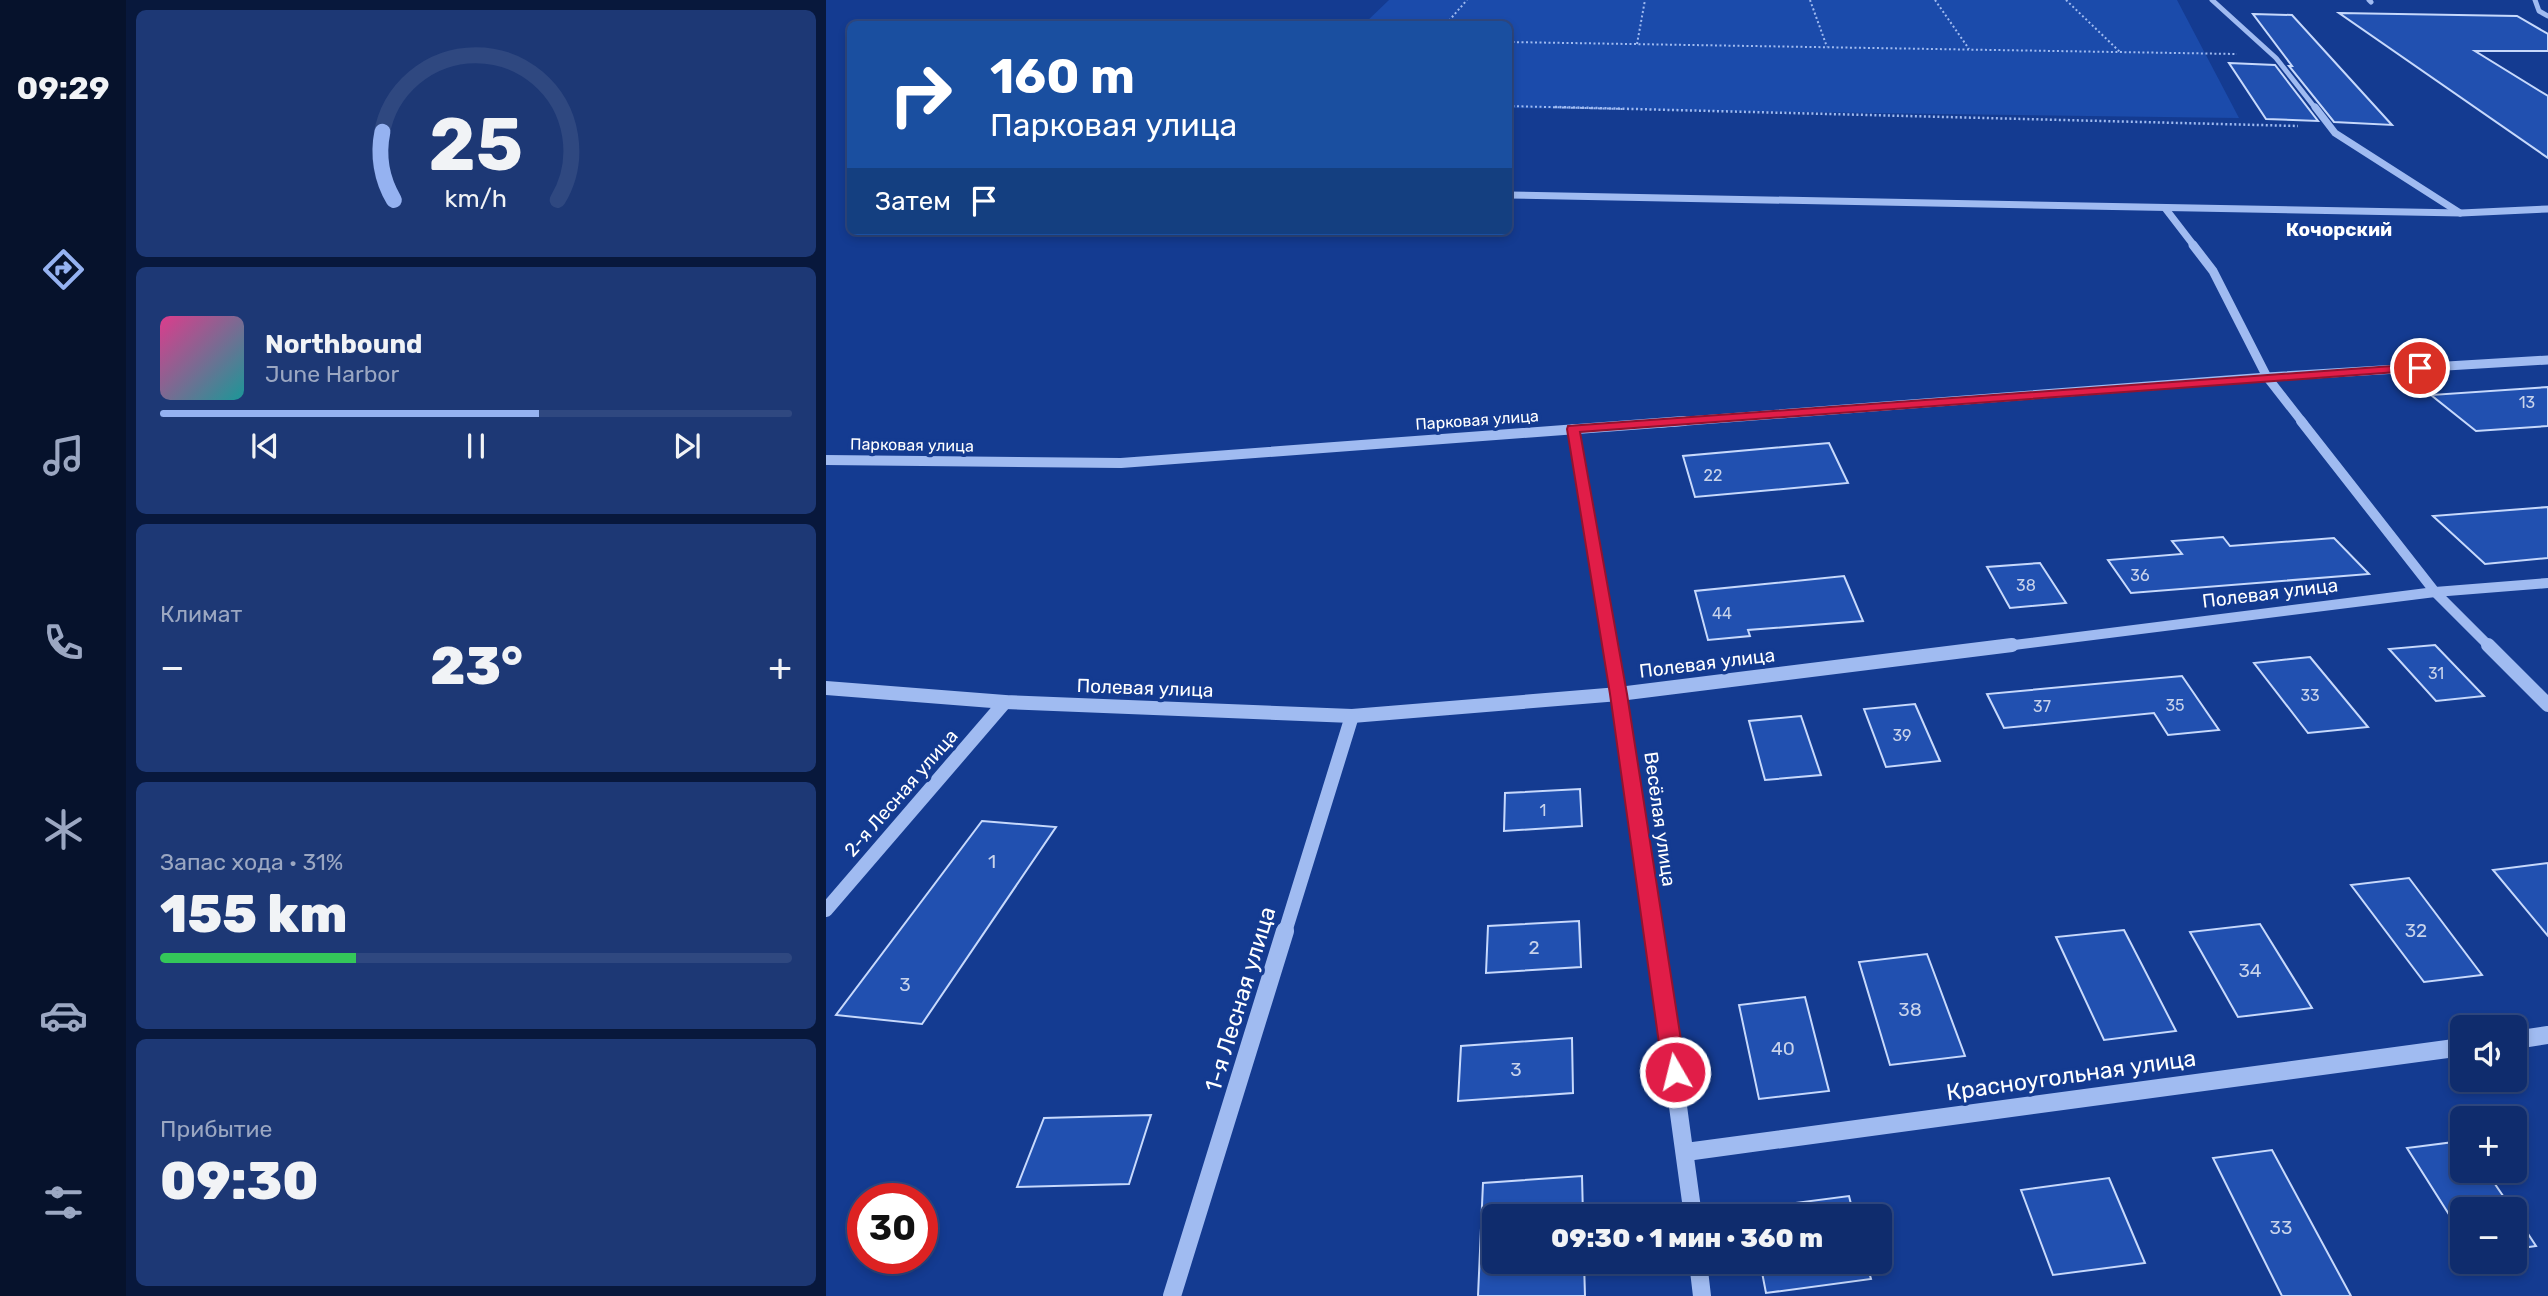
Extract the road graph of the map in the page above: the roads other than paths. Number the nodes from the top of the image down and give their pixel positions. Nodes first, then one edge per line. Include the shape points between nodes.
1 (2212, 0) edge
2 (2535, 0) edge
3 (2548, 16) edge
4 (1512, 195) edge
5 (2165, 208) junction
6 (2548, 209) edge
7 (2460, 213) junction
8 (2548, 360) edge
9 (2267, 377) junction
10 (1573, 429) junction
11 (826, 460) edge
12 (2548, 583) edge
13 (2435, 592) junction
14 (826, 688) edge
15 (1619, 694) junction
16 (1005, 702) junction
17 (2548, 705) edge
18 (1352, 716) junction
19 (826, 910) edge
20 (2548, 1035) edge
21 (2527, 1038) edge
22 (2450, 1049) edge
23 (1686, 1153) junction
24 (1692, 1204) edge
25 (1699, 1274) edge
26 (1171, 1296) edge
27 (1702, 1296) edge

1 - 7 street via 2272,55 2335,133
2 - 3 street via 2539,11
4 - 5 street
5 - 7 street
5 - 9 street via 2213,271
6 - 7 street
8 - 9 street, Парковая улица
9 - 10 street, Парковая улица
9 - 13 street
10 - 11 street, Парковая улица via 1121,463
10 - 15 street, Весёлая улица
12 - 13 street, Полевая улица
13 - 15 street, Полевая улица
13 - 17 street
14 - 16 street, Полевая улица
15 - 18 street, Полевая улица
15 - 23 street, Весёлая улица
16 - 18 street, Полевая улица
16 - 19 street, 2-я Лесная улица
18 - 26 street, 1-я Лесная улица
20 - 21 street
22 - 23 street, Красноугольная улица
23 - 24 street, Весёлая улица
25 - 27 street

